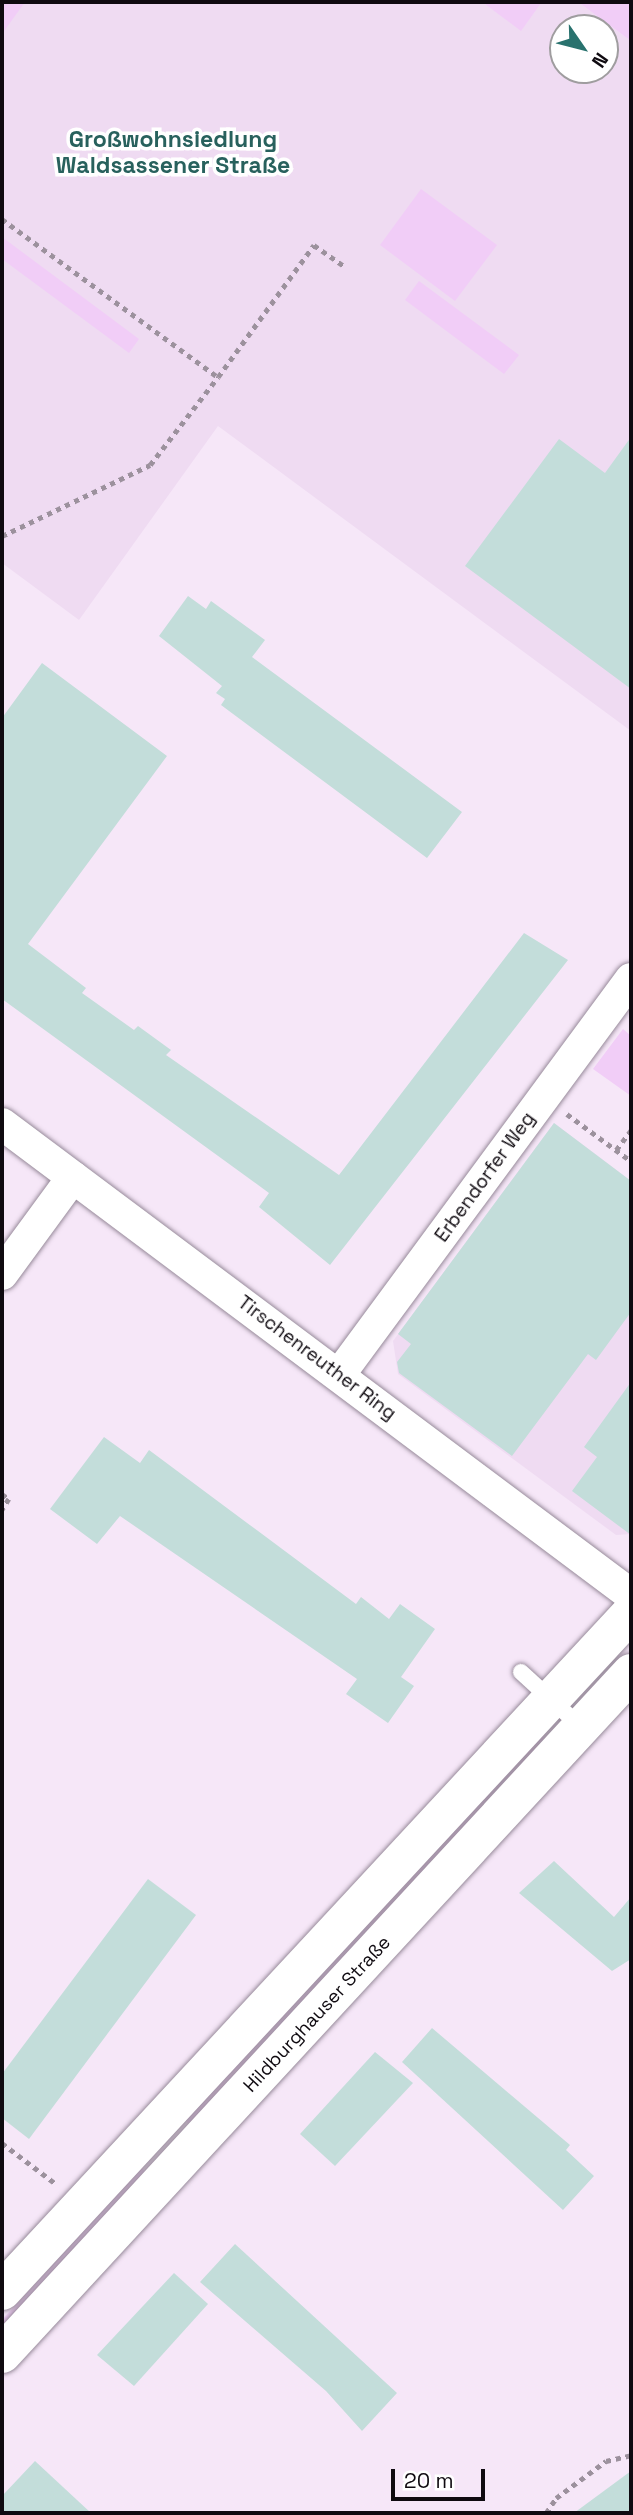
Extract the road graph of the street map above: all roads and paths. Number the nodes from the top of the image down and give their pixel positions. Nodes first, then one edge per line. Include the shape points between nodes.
1 (2, 219) edge
2 (345, 267) dead end
3 (218, 377) junction
4 (2, 536) edge
5 (631, 979) edge
6 (559, 1109) dead end
7 (2, 1124) edge
8 (631, 1130) edge
9 (616, 1150) junction
10 (631, 1161) edge
11 (74, 1177) junction
12 (2, 1275) edge
13 (339, 1375) junction
14 (2, 1494) edge
15 (2, 1510) edge
16 (631, 1595) edge
17 (631, 1613) edge
18 (521, 1672) dead end
19 (631, 1673) edge
20 (549, 1699) junction
21 (580, 1727) junction
22 (149, 2133) junction
23 (2, 2143) edge
24 (180, 2162) junction
25 (57, 2185) dead end
26 (2, 2291) edge
27 (2, 2354) edge
28 (631, 2455) edge
29 (547, 2513) edge

1 - 3 path
2 - 3 path via 314,245
3 - 4 path via 150,465
5 - 13 street, Erbendorfer Weg
6 - 9 path
7 - 11 street, Tirschenreuther Ring
8 - 9 path
9 - 10 path
11 - 12 street
11 - 13 street, Tirschenreuther Ring
13 - 16 street, Tirschenreuther Ring
14 - 15 path via 9,1499
17 - 20 main road
18 - 20 lane
19 - 21 main road, Hildburghauser Straße
20 - 21 lane
20 - 22 main road
21 - 24 main road, Hildburghauser Straße
22 - 24 lane
22 - 26 main road
23 - 25 path
24 - 27 main road, Hildburghauser Straße
28 - 29 path via 606,2461 556,2498

